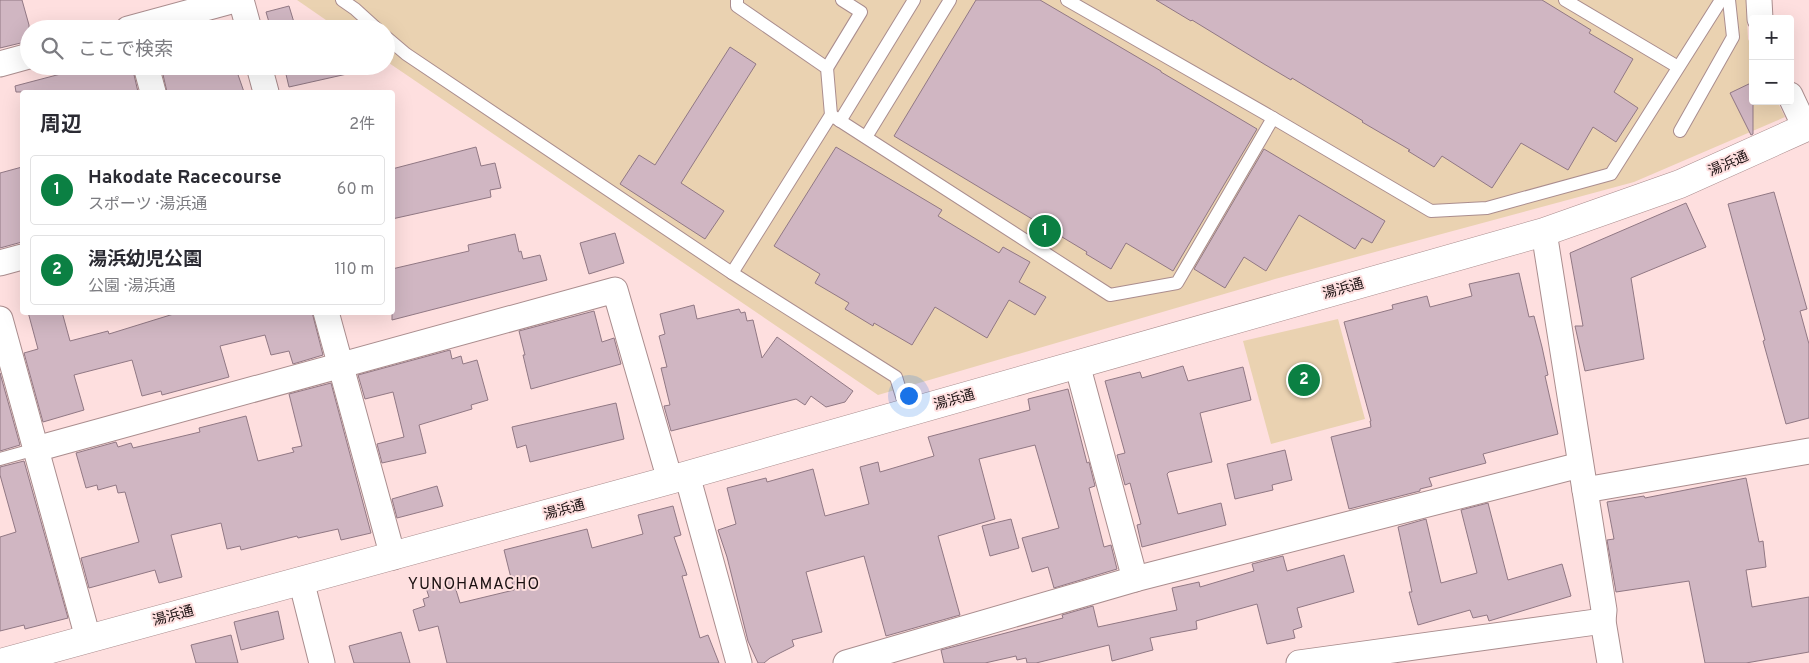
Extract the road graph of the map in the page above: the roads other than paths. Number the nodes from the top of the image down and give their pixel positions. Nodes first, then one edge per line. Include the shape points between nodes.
1 (235, 0) edge
2 (241, 0) edge
3 (342, 0) edge
4 (737, 0) edge
5 (842, 0) edge
6 (914, 0) edge
7 (950, 0) edge
8 (1067, 0) edge
9 (1565, 0) edge
10 (1721, 0) edge
11 (1729, 0) edge
12 (1758, 0) edge
13 (1760, 15) edge
14 (161, 20) edge
15 (247, 20) edge
16 (367, 20) edge
17 (395, 45) edge
18 (20, 58) edge
19 (0, 64) edge
20 (827, 68) junction
21 (1678, 68) junction
22 (149, 75) edge
23 (261, 75) edge
24 (153, 90) edge
25 (265, 90) edge
26 (1794, 102) edge
27 (836, 118) junction
28 (1274, 118) junction
29 (1807, 126) edge
30 (1680, 131) dead end
31 (866, 137) junction
32 (1544, 232) junction
33 (20, 258) edge
34 (0, 263) edge
35 (732, 272) junction
36 (327, 315) edge
37 (0, 319) edge
38 (1077, 364) junction
39 (340, 365) junction
40 (907, 413) junction
41 (36, 449) junction
42 (1809, 451) edge
43 (0, 459) edge
44 (1580, 465) junction
45 (678, 478) junction
46 (1584, 490) junction
47 (393, 556) junction
48 (1135, 579) junction
49 (301, 580) junction
50 (1603, 621) junction
51 (88, 638) junction
52 (1346, 660) edge
53 (0, 663) edge
54 (322, 663) edge
55 (739, 663) edge
56 (846, 663) edge
57 (1299, 663) edge
58 (1610, 663) edge

1 - 14 street
2 - 15 street
3 - 16 lane
4 - 20 lane via 737,6
5 - 20 lane via 861,12
6 - 27 lane
7 - 31 lane
8 - 28 lane
9 - 21 lane
10 - 21 lane
11 - 30 lane via 1733,37
12 - 13 street
17 - 35 lane
18 - 19 street
20 - 27 lane
21 - 28 lane via 1612,174 1487,208 1431,211
22 - 24 street
23 - 25 street
26 - 29 street
27 - 31 lane
27 - 35 lane
28 - 31 lane via 1177,283 1110,295
29 - 32 street, 湯浜通 via 1680,184
32 - 38 street, 湯浜通
32 - 44 street
33 - 34 street
35 - 40 lane via 896,377
36 - 39 street
37 - 41 street
38 - 40 street, 湯浜通
38 - 48 street
39 - 41 street
39 - 45 street via 615,290
39 - 47 street
40 - 45 street, 湯浜通
41 - 43 lane
41 - 51 street
42 - 46 street
44 - 46 street
44 - 48 street
45 - 47 street, 湯浜通
45 - 55 street
46 - 50 street via 1604,610
47 - 49 street, 湯浜通
48 - 56 street
49 - 51 street, 湯浜通
49 - 54 street
50 - 52 street
50 - 58 street
51 - 53 street, 湯浜通
52 - 57 street

